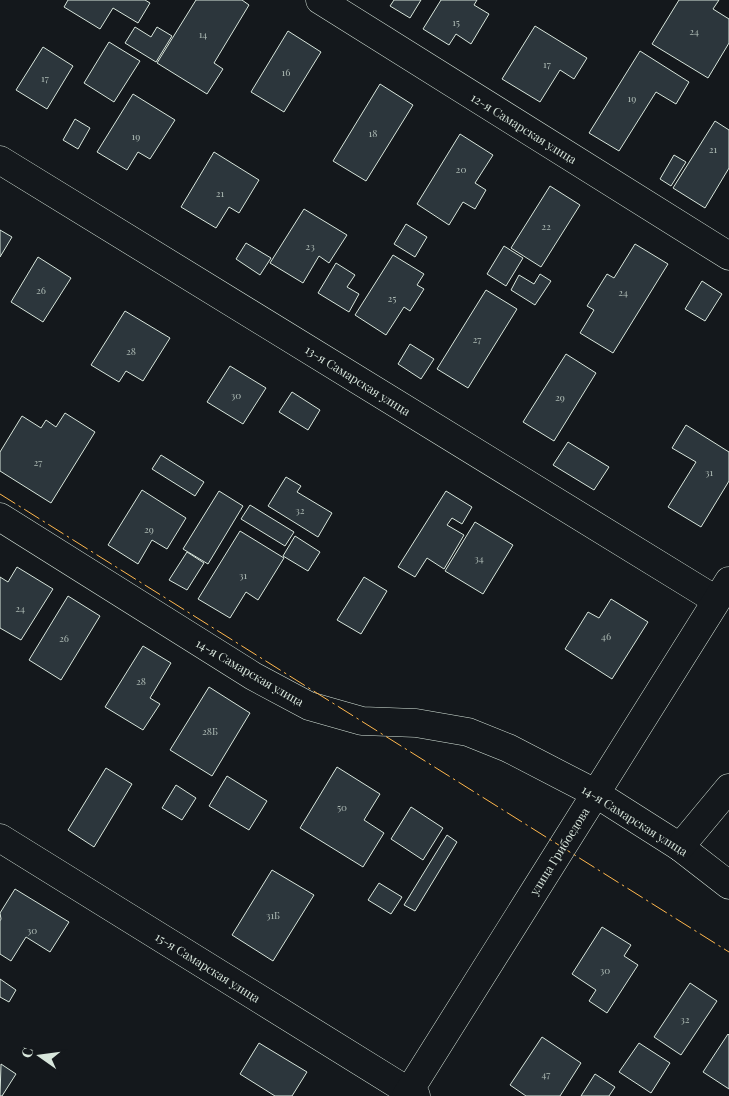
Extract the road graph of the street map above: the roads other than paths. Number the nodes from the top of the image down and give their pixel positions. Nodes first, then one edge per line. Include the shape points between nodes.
1 (320, 0) edge
2 (0, 160) edge
3 (729, 256) edge
4 (0, 516) edge
5 (723, 590) edge
6 (729, 788) edge
7 (595, 793) junction
8 (0, 838) edge
9 (680, 847) junction
10 (729, 885) edge
11 (410, 1094) edge

1 - 3 street, 12-я Самарская улица
2 - 5 street, 13-я Самарская улица
4 - 7 street, 14-я Самарская улица via 253,676 309,706 362,721 416,723 468,732 508,748
5 - 7 street, улица Грибоедова
6 - 9 street
7 - 9 street, 14-я Самарская улица
7 - 11 street, улица Грибоедова
8 - 11 street, 15-я Самарская улица
9 - 10 street, 14-я Самарская улица

